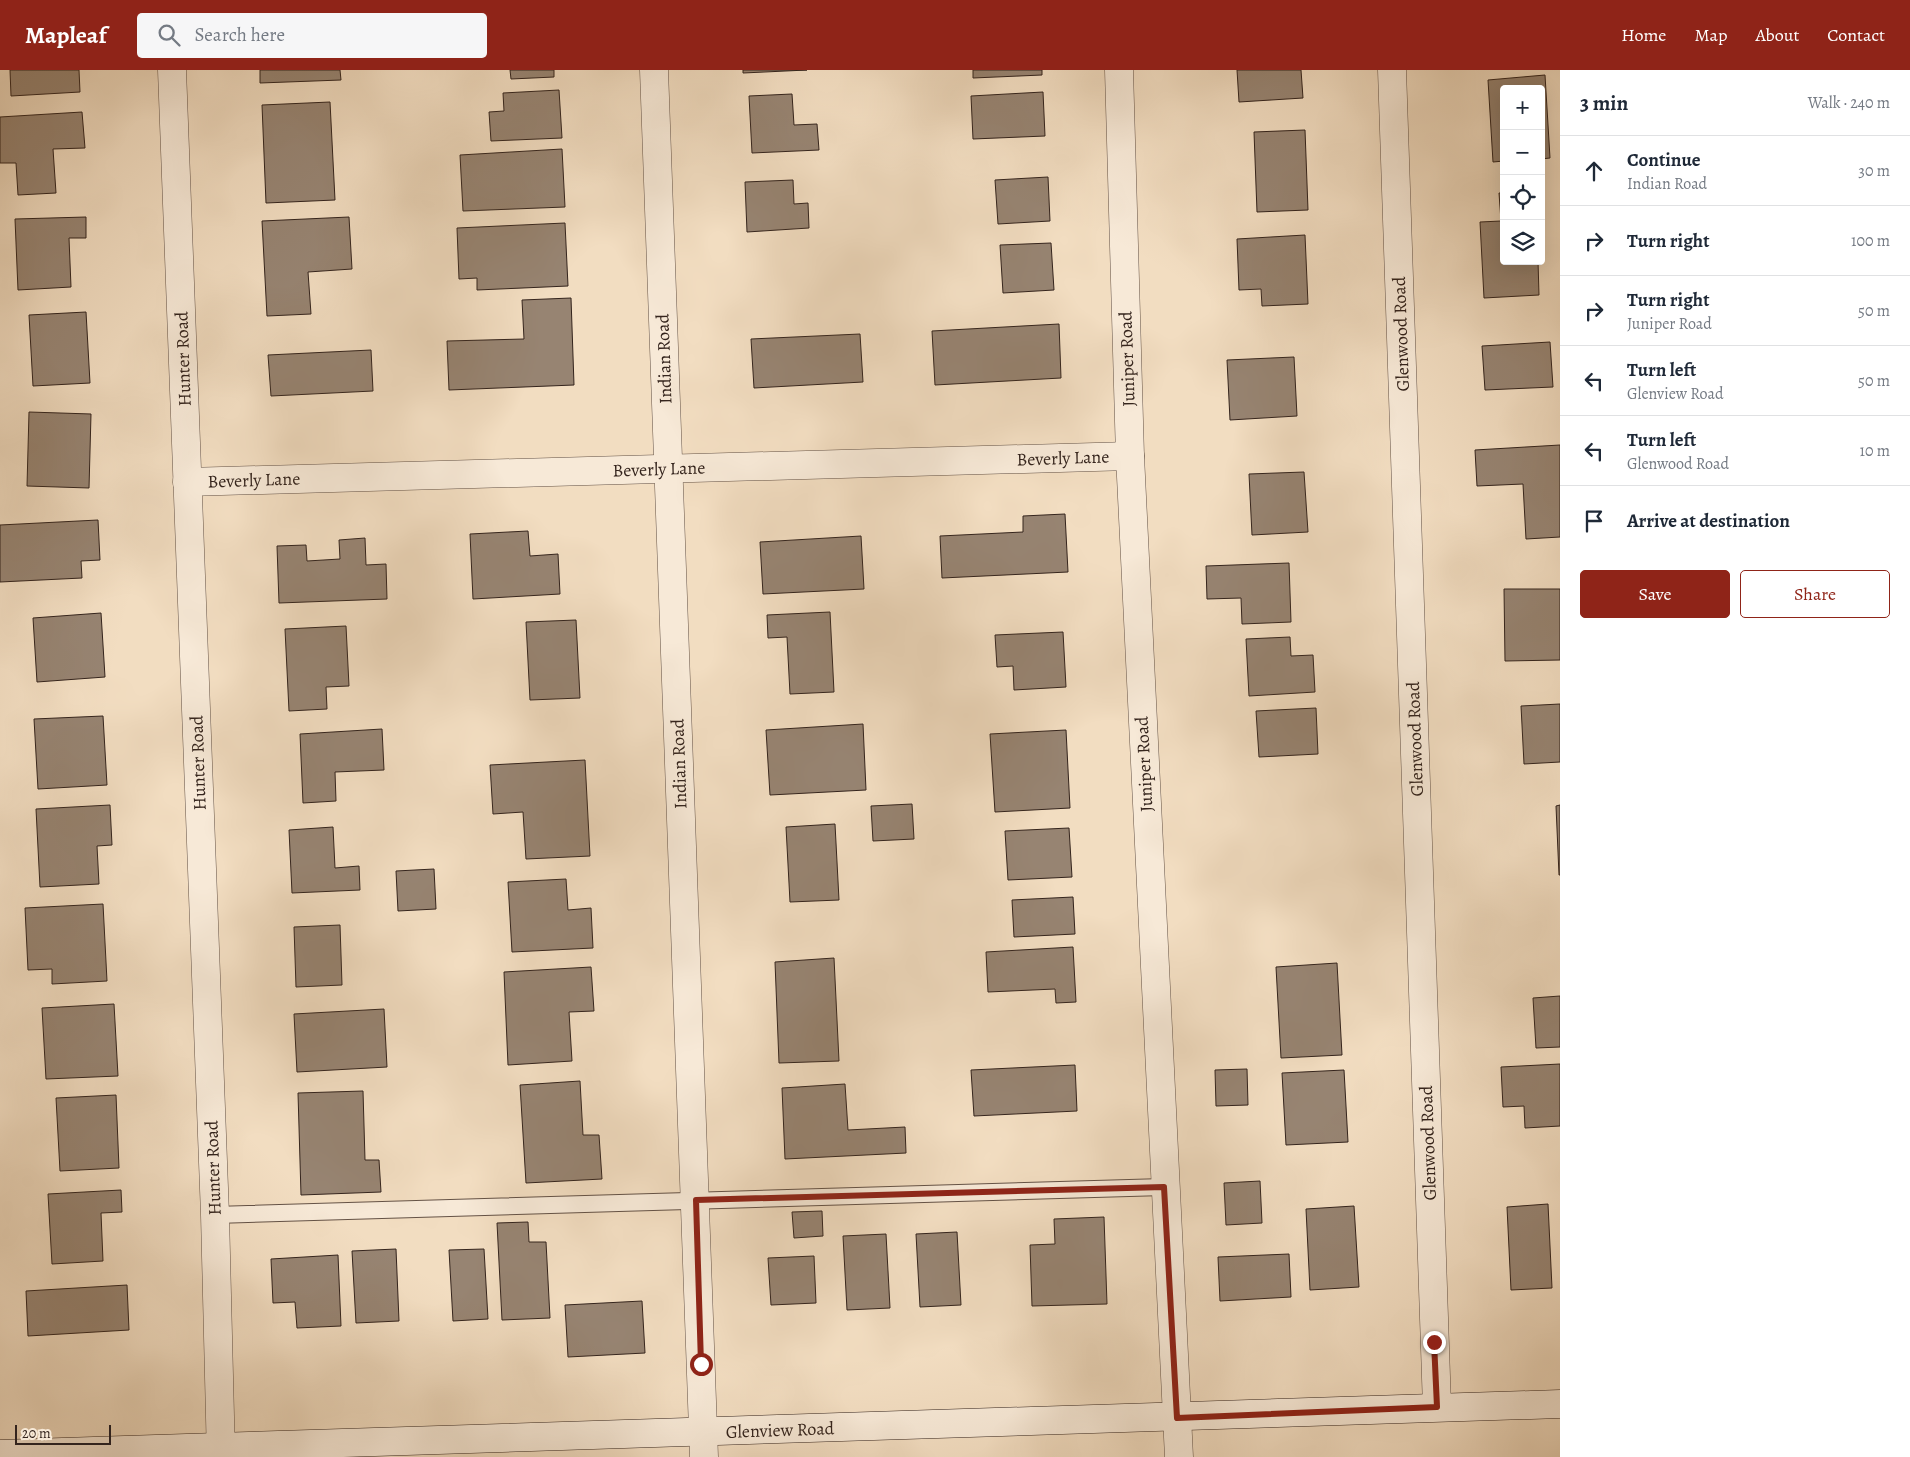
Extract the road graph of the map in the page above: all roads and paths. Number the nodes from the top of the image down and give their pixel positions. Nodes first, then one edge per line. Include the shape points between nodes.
1 (172, 70) edge
2 (654, 70) edge
3 (1119, 70) edge
4 (1392, 70) edge
5 (1130, 456) junction
6 (667, 468) junction
7 (187, 482) junction
8 (1164, 1187) junction
9 (696, 1200) junction
10 (215, 1215) junction
11 (1560, 1404) edge
12 (1437, 1407) junction
13 (1177, 1418) junction
14 (704, 1445) edge
15 (220, 1452) edge
16 (0, 1454) edge
17 (1179, 1457) edge

1 - 7 street, Hunter Road
2 - 6 street, Indian Road
3 - 5 street, Juniper Road
4 - 12 street, Glenwood Road
5 - 6 street, Beverly Lane
5 - 8 street, Juniper Road
6 - 7 street, Beverly Lane
6 - 9 street, Indian Road
7 - 10 street, Hunter Road
8 - 9 lane
8 - 13 street, Juniper Road
9 - 10 lane
9 - 14 street, Indian Road
10 - 15 street, Hunter Road
11 - 12 street, Glenview Road
12 - 13 street, Glenview Road
13 - 14 street, Glenview Road
13 - 17 street, Juniper Road
14 - 15 street, Glenview Road
15 - 16 street, Glenview Road

